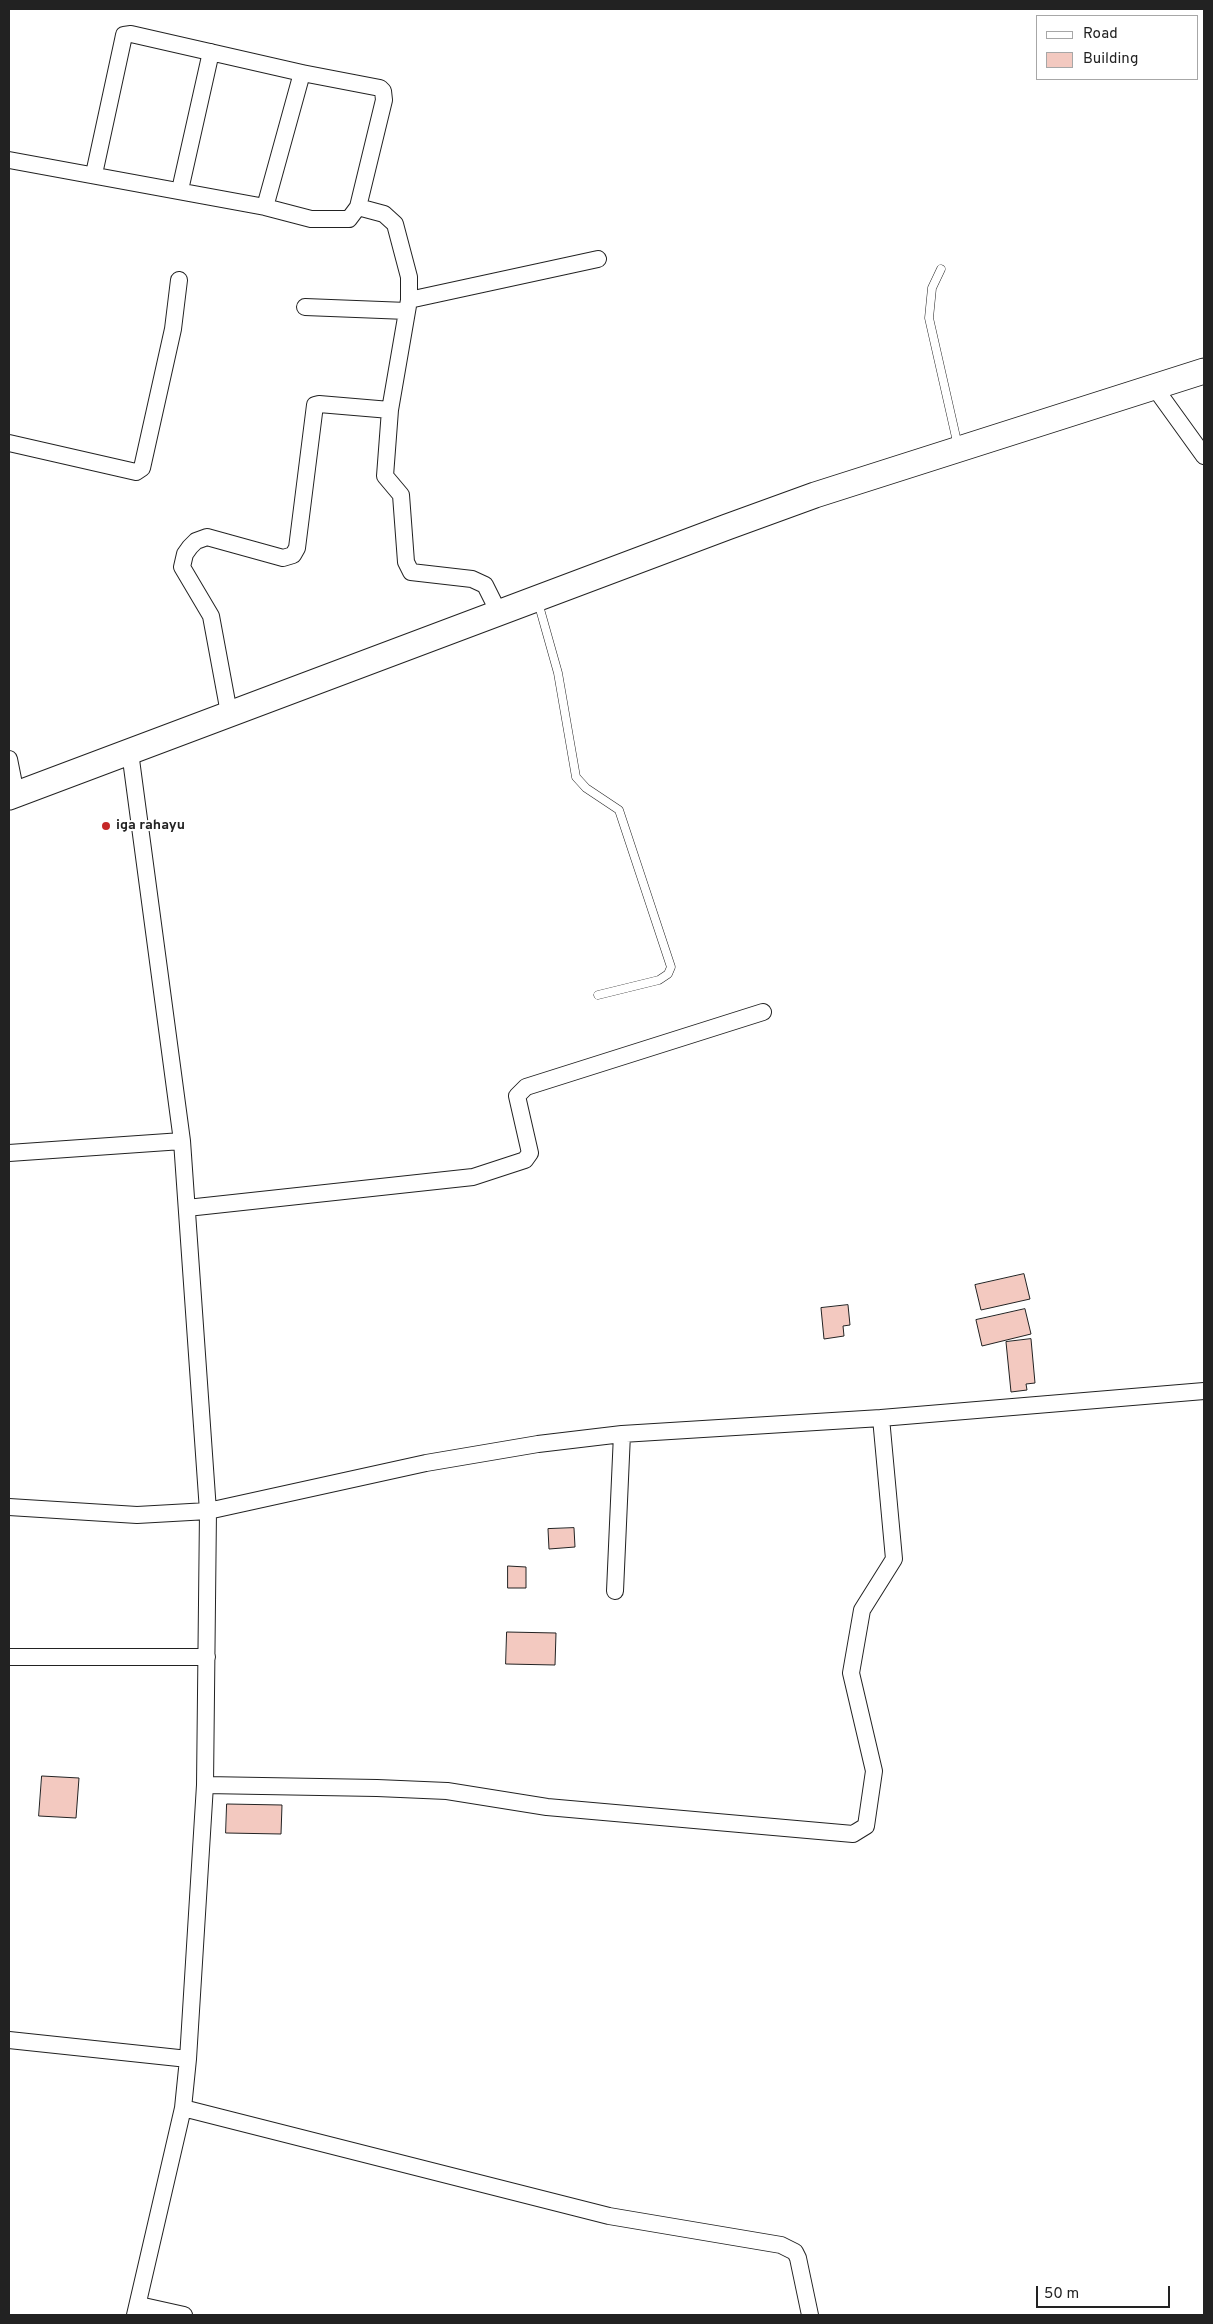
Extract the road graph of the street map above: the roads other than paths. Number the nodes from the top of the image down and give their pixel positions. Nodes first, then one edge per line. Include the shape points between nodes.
1 (211, 52) junction
2 (302, 73) junction
3 (9, 160) edge
4 (94, 174) junction
5 (180, 190) junction
6 (265, 207) junction
7 (358, 207) junction
8 (598, 259) dead end
9 (941, 269) dead end
10 (179, 280) dead end
11 (408, 306) junction
12 (305, 307) dead end
13 (1204, 371) edge
14 (1155, 388) junction
15 (390, 410) junction
16 (9, 443) edge
17 (959, 450) junction
18 (1204, 456) edge
19 (537, 598) junction
20 (499, 613) junction
21 (229, 713) junction
22 (130, 752) junction
23 (9, 759) edge
24 (12, 795) edge
25 (598, 995) dead end
26 (762, 1012) dead end
27 (182, 1142) junction
28 (9, 1153) edge
29 (187, 1208) junction
30 (1204, 1391) edge
31 (881, 1418) junction
32 (622, 1434) junction
33 (9, 1507) edge
34 (208, 1511) junction
35 (615, 1591) dead end
36 (9, 1657) edge
37 (207, 1657) junction
38 (205, 1785) junction
39 (9, 2040) edge
40 (188, 2059) junction
41 (183, 2108) junction
42 (137, 2310) edge
43 (184, 2315) edge
44 (810, 2315) edge

1 - 2 street
1 - 4 street via 124,35
1 - 5 street
2 - 6 street
2 - 7 street via 383,91 384,100
3 - 4 street
4 - 5 street
5 - 6 street
6 - 7 street via 311,219 349,219
7 - 11 street via 384,214 395,224 409,278
8 - 11 street
9 - 17 lane via 932,288 929,318
10 - 16 street via 173,329 142,468 136,472
11 - 12 street
11 - 15 street
13 - 14 main road
14 - 17 main road
14 - 18 street
15 - 20 street via 385,476 401,495 406,562 411,572 472,579 485,584
15 - 21 street via 315,405 297,548 291,557 283,558 207,537 196,541 185,554 184,572 211,616
17 - 19 main road via 815,496
19 - 20 main road
19 - 25 lane via 558,673 576,777 586,788 620,810 671,967 668,974 659,980
20 - 21 main road
21 - 22 main road
22 - 24 main road
22 - 27 street
23 - 24 street
26 - 29 street via 526,1087 517,1096 530,1153 525,1160 473,1177
27 - 28 street
27 - 29 street
29 - 34 street
30 - 31 street
31 - 32 street
31 - 38 street via 894,1559 862,1610 851,1673 874,1771 866,1826 853,1834 547,1807 447,1791
32 - 34 street via 426,1463
32 - 35 street
33 - 34 street via 137,1515
34 - 37 street
36 - 37 street
37 - 38 street
38 - 40 street
39 - 40 street
40 - 41 street
41 - 42 street
41 - 44 street via 609,2216 781,2244 795,2252 798,2258
42 - 43 street

